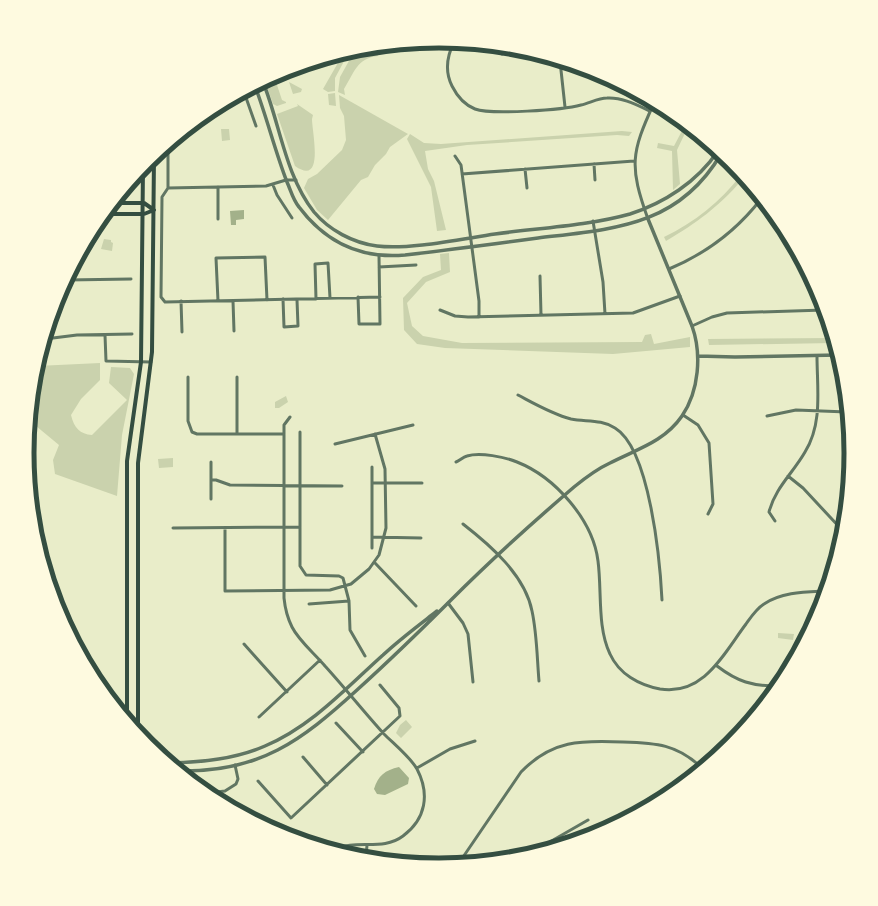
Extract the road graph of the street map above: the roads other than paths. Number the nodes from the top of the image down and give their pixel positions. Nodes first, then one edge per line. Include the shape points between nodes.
1 (452, 48) edge
2 (561, 67) edge
3 (265, 88) edge
4 (257, 92) edge
5 (246, 97) edge
6 (565, 107) junction
7 (651, 108) edge
8 (650, 111) junction
9 (256, 126) dead end
10 (168, 153) edge
11 (455, 156) dead end
12 (714, 157) edge
13 (717, 160) edge
14 (634, 161) junction
15 (594, 164) junction
16 (154, 166) edge
17 (525, 169) junction
18 (462, 174) junction
19 (143, 177) edge
20 (286, 180) junction
21 (296, 180) junction
22 (595, 180) dead end
23 (273, 185) junction
24 (218, 187) junction
25 (168, 188) junction
26 (527, 188) dead end
27 (121, 203) edge
28 (144, 203) junction
29 (757, 203) edge
30 (644, 209) junction
31 (154, 210) junction
32 (112, 214) edge
33 (144, 214) junction
34 (218, 218) dead end
35 (292, 218) dead end
36 (648, 219) junction
37 (593, 221) junction
38 (595, 232) junction
39 (470, 238) junction
40 (472, 247) junction
41 (379, 256) junction
42 (416, 265) dead end
43 (379, 267) junction
44 (669, 269) junction
45 (540, 276) dead end
46 (131, 279) dead end
47 (73, 280) edge
48 (680, 296) junction
49 (358, 297) junction
50 (380, 297) junction
51 (330, 298) junction
52 (283, 299) junction
53 (316, 299) junction
54 (267, 300) junction
55 (297, 300) junction
56 (181, 301) junction
57 (218, 301) junction
58 (233, 301) junction
59 (440, 310) dead end
60 (818, 310) edge
61 (605, 314) junction
62 (541, 315) junction
63 (479, 317) junction
64 (692, 326) junction
65 (234, 331) dead end
66 (182, 332) dead end
67 (132, 334) dead end
68 (105, 335) junction
69 (51, 338) edge
70 (832, 355) edge
71 (698, 356) junction
72 (817, 356) junction
73 (141, 362) junction
74 (151, 362) junction
75 (188, 377) dead end
76 (237, 377) dead end
77 (518, 395) dead end
78 (818, 411) junction
79 (842, 412) edge
80 (683, 415) junction
81 (767, 416) dead end
82 (290, 417) dead end
83 (413, 425) dead end
84 (300, 432) dead end
85 (237, 434) junction
86 (284, 434) junction
87 (375, 434) junction
88 (335, 444) dead end
89 (635, 452) junction
90 (211, 462) dead end
91 (456, 462) dead end
92 (372, 467) dead end
93 (788, 476) junction
94 (211, 480) junction
95 (372, 483) junction
96 (387, 483) junction
97 (422, 483) dead end
98 (284, 486) junction
99 (301, 486) junction
100 (342, 486) dead end
101 (564, 496) junction
102 (211, 499) dead end
103 (708, 514) dead end
104 (775, 521) dead end
105 (463, 524) dead end
106 (837, 525) edge
107 (284, 527) junction
108 (300, 527) junction
109 (173, 528) dead end
110 (224, 528) junction
111 (372, 537) junction
112 (385, 537) junction
113 (421, 538) dead end
114 (372, 548) dead end
115 (499, 555) junction
116 (375, 563) junction
117 (346, 586) junction
118 (284, 591) junction
119 (820, 592) edge
120 (662, 600) dead end
121 (349, 601) junction
122 (448, 603) junction
123 (309, 604) dead end
124 (416, 606) dead end
125 (244, 644) dead end
126 (365, 656) dead end
127 (320, 660) junction
128 (717, 666) junction
129 (539, 681) dead end
130 (473, 682) dead end
131 (380, 685) dead end
132 (770, 686) edge
133 (345, 689) junction
134 (287, 692) junction
135 (351, 696) junction
136 (127, 711) edge
137 (258, 717) dead end
138 (138, 723) edge
139 (336, 723) dead end
140 (383, 733) junction
141 (475, 741) dead end
142 (363, 752) junction
143 (303, 757) dead end
144 (178, 762) edge
145 (698, 764) edge
146 (235, 766) junction
147 (416, 768) junction
148 (188, 771) edge
149 (258, 781) dead end
150 (327, 785) junction
151 (216, 792) edge
152 (588, 820) dead end
153 (548, 843) edge
154 (367, 844) junction
155 (344, 846) edge
156 (366, 851) edge
157 (463, 857) edge

1 - 6 street via 448,61 449,79 458,96 471,107 498,112
2 - 6 street
3 - 21 street
4 - 20 street
5 - 9 street
6 - 8 street via 613,98
7 - 8 street
8 - 14 street
10 - 25 street
11 - 18 street via 461,165
12 - 30 street via 687,184 662,201
13 - 36 street via 689,194
14 - 15 street
14 - 30 street via 637,186
15 - 17 street
15 - 22 street
16 - 31 main road
17 - 18 street
17 - 26 street
18 - 39 street
19 - 28 main road
20 - 21 street
20 - 23 street
20 - 41 street via 299,207 322,232 358,251
21 - 39 street via 308,203 322,220 339,233 355,240 371,245 392,246
23 - 24 street
23 - 35 street
24 - 25 street
24 - 34 street
25 - 56 street via 162,197 161,297 165,302
27 - 28 main road
28 - 31 main road
28 - 33 main road
29 - 44 street via 720,240 697,256
30 - 36 street
30 - 37 street
31 - 33 main road
31 - 74 main road
32 - 33 main road
33 - 73 main road
36 - 38 street
36 - 44 street
37 - 38 street
37 - 39 street
38 - 40 street
38 - 61 street
39 - 40 street
40 - 41 street
40 - 63 street
41 - 43 street
42 - 43 street
43 - 50 street
44 - 48 street
45 - 62 street
46 - 47 street
48 - 61 street via 640,312
48 - 64 street
49 - 50 street
49 - 50 street via 359,324 380,324
49 - 51 street
51 - 53 street
51 - 53 street via 328,263 314,264
52 - 54 street
52 - 55 street
52 - 55 street via 284,327 298,326
53 - 55 street
54 - 57 street via 265,257 216,258
54 - 58 street
56 - 57 street
56 - 66 street
57 - 58 street
58 - 65 street
59 - 63 street via 455,316
60 - 64 street via 727,313
61 - 62 street
62 - 63 street
64 - 71 street
67 - 68 street
68 - 69 street
68 - 73 street via 106,361
70 - 72 street
71 - 72 street
71 - 80 street via 695,386
72 - 78 street
73 - 74 street
73 - 136 main road via 127,461
74 - 138 main road via 138,463
75 - 85 street via 188,421 192,432
76 - 85 street
77 - 89 street via 558,415 610,425 624,436
78 - 79 street
78 - 81 street via 796,410
78 - 93 street via 811,441
80 - 89 street via 663,437
80 - 103 street via 698,425 709,443 713,504
82 - 86 street via 284,424
83 - 87 street
84 - 99 street
85 - 86 street
86 - 98 street
87 - 88 street
87 - 96 street
89 - 101 street via 600,468
89 - 120 street via 655,532
90 - 94 street
91 - 101 street via 466,456 498,456 513,460 539,473
92 - 95 street
93 - 104 street via 771,504 769,512
93 - 106 street via 803,488
94 - 98 street via 230,485
94 - 102 street
95 - 96 street
95 - 111 street
96 - 97 street
96 - 112 street
98 - 99 street
98 - 107 street
99 - 100 street
99 - 108 street
101 - 115 street
101 - 128 street via 581,518 593,541 598,561 604,638 620,669 644,685 669,690 693,684
105 - 115 street
107 - 108 street
107 - 110 street
107 - 118 street
108 - 117 street via 302,571 310,577 339,576 343,578
109 - 110 street
110 - 118 street via 225,591
111 - 112 street
111 - 114 street
112 - 113 street
112 - 116 street
115 - 122 street
115 - 129 street via 523,588 532,610
116 - 117 street via 360,578
116 - 124 street
117 - 118 street via 320,591
117 - 121 street
118 - 127 street via 291,626
119 - 128 street via 791,594 764,604 754,612
121 - 123 street
121 - 126 street via 350,630
122 - 130 street via 468,634
122 - 133 street via 406,635
122 - 135 street via 396,656
125 - 134 street
127 - 133 street
127 - 134 street
128 - 132 street via 743,682
131 - 140 street via 401,712 398,719
133 - 135 street
133 - 144 street via 304,724 264,746 219,760
134 - 137 street
135 - 140 street
135 - 146 street via 299,738 271,753
139 - 142 street
140 - 142 street
140 - 147 street
141 - 147 street via 450,749
142 - 150 street
143 - 150 street
145 - 157 street via 675,748 658,744 579,741 552,749 532,761 521,772
146 - 148 street
146 - 151 street via 238,779 236,784 225,791
147 - 154 street via 425,793 424,809 420,817 410,831 398,840 382,845
149 - 150 street via 291,818
152 - 153 street
154 - 155 street
154 - 156 street

